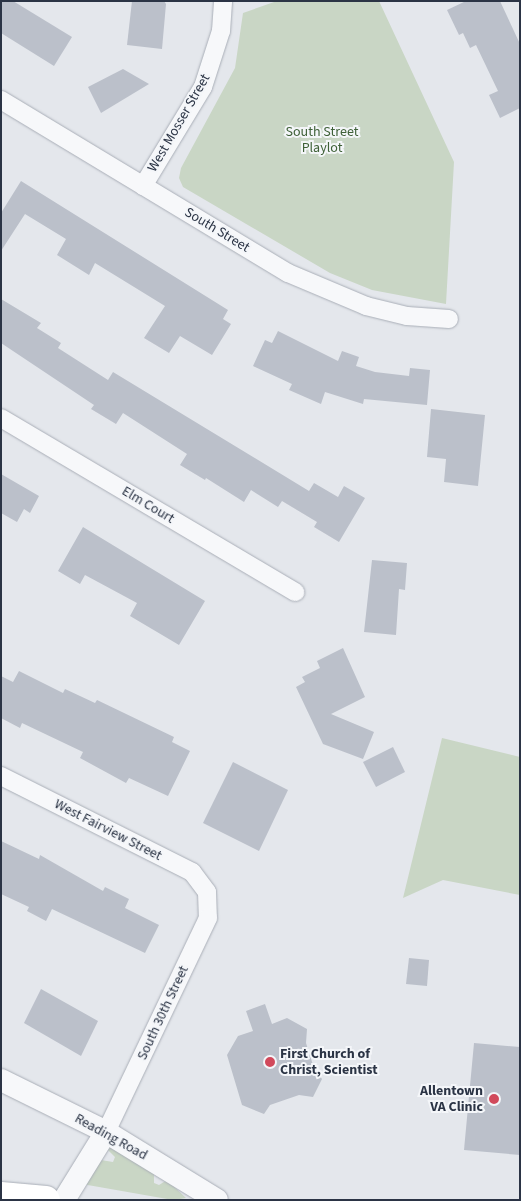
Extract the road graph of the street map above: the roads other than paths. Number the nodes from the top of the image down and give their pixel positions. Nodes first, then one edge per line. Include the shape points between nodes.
1 (223, 1) edge
2 (1, 100) edge
3 (143, 186) junction
4 (449, 319) dead end
5 (1, 418) edge
6 (295, 592) dead end
7 (1, 776) edge
8 (207, 892) joint
9 (1, 1080) edge
10 (106, 1132) junction
11 (5, 1198) edge
12 (46, 1200) edge
13 (64, 1200) edge
14 (217, 1200) edge

1 - 3 street, West Mosser Street via 221,31 203,87
2 - 3 street, South Street
3 - 4 street, South Street via 288,273 326,292 407,316
5 - 6 street, Elm Court
7 - 8 street, West Fairview Street via 192,872
8 - 10 street, South 30th Street via 208,918
9 - 10 street, Reading Road
10 - 13 street
10 - 14 street, Reading Road
11 - 12 main road

